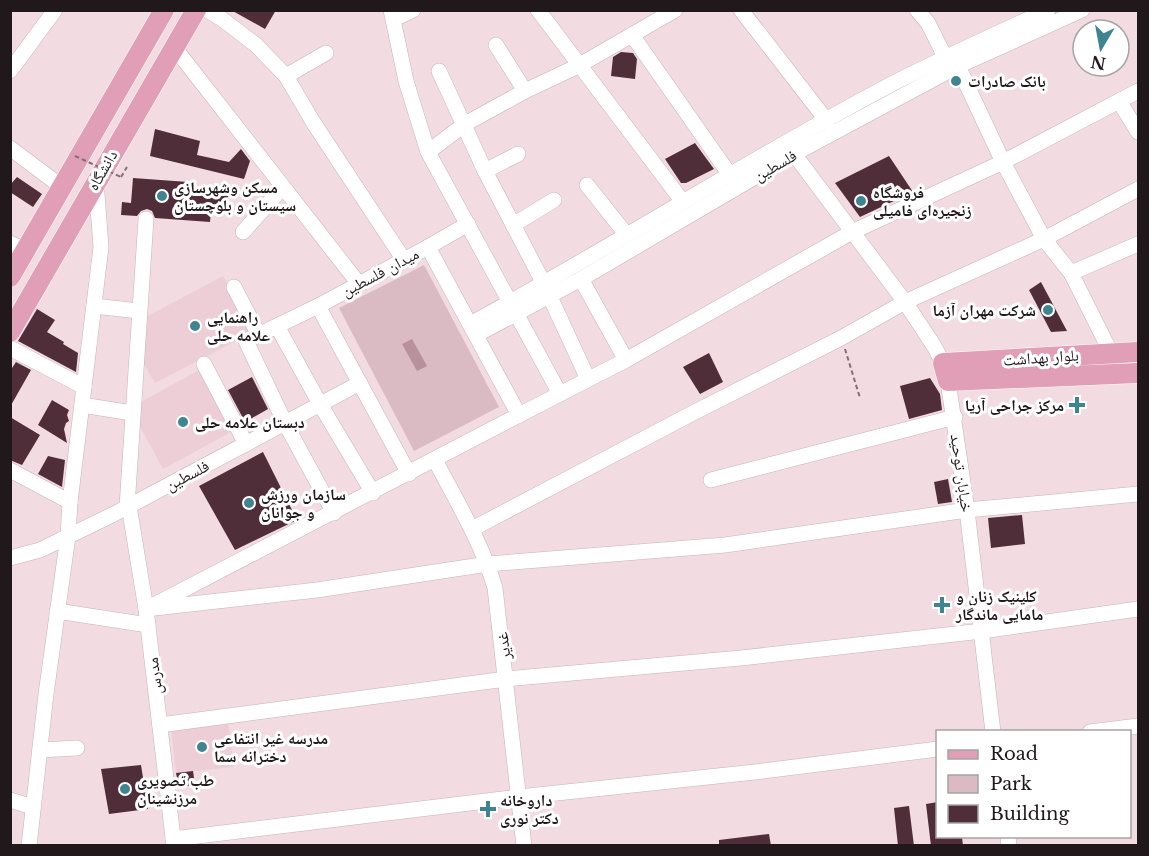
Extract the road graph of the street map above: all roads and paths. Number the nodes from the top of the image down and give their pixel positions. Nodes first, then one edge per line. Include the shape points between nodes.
1 (55, 10) edge
2 (164, 10) edge
3 (196, 10) edge
4 (207, 10) edge
5 (413, 10) edge
6 (538, 10) edge
7 (675, 10) edge
8 (741, 10) edge
9 (917, 10) edge
10 (1048, 10) edge
11 (1072, 13) edge
12 (392, 15) edge
13 (632, 35) junction
14 (496, 45) dead end
15 (174, 47) junction
16 (326, 53) dead end
17 (945, 57) junction
18 (578, 66) junction
19 (958, 66) junction
20 (10, 71) edge
21 (439, 71) dead end
22 (286, 76) junction
23 (525, 91) junction
24 (1138, 91) edge
25 (890, 94) junction
26 (1119, 101) junction
27 (827, 120) junction
28 (465, 124) junction
29 (1138, 132) edge
30 (10, 148) edge
31 (429, 152) junction
32 (518, 154) dead end
33 (794, 154) junction
34 (75, 156) dead end
35 (1003, 162) junction
36 (127, 167) dead end
37 (485, 171) junction
38 (730, 175) junction
39 (96, 181) junction
40 (587, 185) dead end
41 (62, 187) junction
42 (283, 187) junction
43 (1138, 189) edge
44 (554, 200) dead end
45 (683, 202) junction
46 (146, 219) dead end
47 (468, 224) junction
48 (513, 225) junction
49 (243, 232) dead end
50 (852, 232) junction
51 (626, 234) junction
52 (1044, 239) junction
53 (1138, 244) edge
54 (18, 246) edge
55 (428, 247) junction
56 (404, 260) junction
57 (1071, 273) junction
58 (10, 277) edge
59 (581, 279) junction
60 (358, 284) junction
61 (234, 287) dead end
62 (547, 290) junction
63 (905, 302) junction
64 (94, 306) junction
65 (318, 306) junction
66 (514, 308) junction
67 (139, 311) junction
68 (278, 326) junction
69 (473, 329) junction
70 (10, 332) edge
71 (253, 338) junction
72 (841, 338) junction
73 (10, 348) edge
74 (1138, 352) edge
75 (1111, 353) junction
76 (626, 360) junction
77 (204, 364) dead end
78 (946, 372) junction
79 (1138, 373) edge
80 (588, 379) junction
81 (360, 383) junction
82 (84, 387) junction
83 (560, 394) junction
84 (860, 398) dead end
85 (320, 404) junction
86 (82, 405) junction
87 (132, 413) junction
88 (519, 415) junction
89 (955, 417) junction
90 (285, 423) junction
91 (246, 444) junction
92 (435, 460) junction
93 (10, 470) edge
94 (409, 474) junction
95 (711, 480) dead end
96 (373, 493) junction
97 (1138, 494) edge
98 (70, 502) junction
99 (128, 507) junction
100 (967, 510) junction
101 (334, 513) junction
102 (472, 529) junction
103 (68, 537) junction
104 (10, 558) edge
105 (488, 564) junction
106 (1138, 609) edge
107 (57, 611) junction
108 (147, 617) junction
109 (982, 631) junction
110 (506, 679) junction
111 (160, 725) junction
112 (1138, 726) edge
113 (993, 730) edge
114 (1106, 730) edge
115 (77, 748) dead end
116 (936, 749) edge
117 (40, 750) junction
118 (519, 797) junction
119 (10, 800) edge
120 (33, 807) junction
121 (173, 842) edge
122 (29, 846) edge
123 (524, 846) edge

1 - 20 street
2 - 41 main road, دانشگاه
3 - 15 main road, دانشگاه
4 - 22 street via 256,45
5 - 12 street
6 - 18 street
7 - 13 street
8 - 27 street
9 - 17 street
10 - 17 street, فلسطین
11 - 19 street, فلسطین
12 - 31 street via 406,81
13 - 18 street
13 - 38 street
14 - 23 street
15 - 39 main road, دانشگاه
15 - 42 street
16 - 22 street
17 - 25 street, فلسطین
18 - 23 street
18 - 45 street
19 - 25 street, فلسطین
19 - 35 street
21 - 28 street
22 - 56 street
23 - 28 street
24 - 26 street
25 - 27 street, فلسطین
25 - 33 street, فلسطین
26 - 29 street
26 - 35 street
27 - 38 street, فلسطین
28 - 31 street
28 - 37 street
30 - 41 street
31 - 47 street
32 - 37 street
33 - 50 street, خیابان توحید
33 - 59 street, فلسطین
34 - 36 path, bridge via 121,177
35 - 50 street
35 - 52 street
37 - 48 street
38 - 45 street, فلسطین
39 - 64 street via 102,235
39 - 70 main road, دانشگاه
40 - 51 street
41 - 54 main road, دانشگاه
42 - 49 street
42 - 60 street
43 - 52 street
44 - 48 street
45 - 51 street, فلسطین
46 - 67 street, مدرس
47 - 55 street
47 - 66 street
48 - 62 street
50 - 63 street, خیابان توحید
50 - 76 street
51 - 62 street, فلسطین
52 - 57 street
52 - 63 street
53 - 57 street
54 - 58 main road, دانشگاه
55 - 56 street, میدان فلسطین
55 - 69 street, میدان فلسطین
56 - 60 street, میدان فلسطین
57 - 75 street
59 - 62 street, فلسطین
59 - 76 street
60 - 65 street, میدان فلسطین
61 - 71 street
62 - 66 street, فلسطین
62 - 80 street
63 - 72 street
63 - 78 street, خیابان توحید
64 - 67 street
64 - 82 street
65 - 68 street, میدان فلسطین
65 - 81 street
66 - 69 street, فلسطین
66 - 83 street
67 - 87 street, مدرس
68 - 71 street, میدان فلسطین
68 - 85 street
69 - 88 street, میدان فلسطین
71 - 90 street
72 - 84 path
72 - 102 street
73 - 82 street
74 - 75 main road, بلوار بهداشت
75 - 78 main road, بلوار بهداشت
76 - 80 street
77 - 91 street
78 - 79 main road, بلوار بهداشت
78 - 89 street, خیابان توحید
80 - 83 street
81 - 85 street, فلسطین
81 - 94 street
82 - 86 street
83 - 88 street
85 - 90 street, فلسطین
85 - 96 street
86 - 87 street
86 - 98 street
87 - 99 street, مدرس
88 - 92 street
89 - 95 street
89 - 100 street, خیابان توحید
90 - 91 street, فلسطین
90 - 101 street
91 - 99 street, فلسطین
92 - 94 street
92 - 102 street, غدیر
93 - 98 street
94 - 96 street
96 - 101 street
97 - 100 street
98 - 103 street
99 - 103 street, فلسطین
99 - 108 street, مدرس
100 - 105 street via 725,544
100 - 109 street, خیابان توحید
101 - 108 street
102 - 105 street, غدیر
103 - 104 street, فلسطین
103 - 107 street
105 - 108 street
105 - 110 street, غدیر via 498,607
106 - 109 street
107 - 108 street
107 - 117 street
108 - 111 street, مدرس
109 - 110 street
109 - 113 street, خیابان توحید
110 - 111 street
110 - 118 street, غدیر
111 - 121 street, مدرس
112 - 114 street
115 - 117 street
116 - 118 street
117 - 120 street
118 - 121 street
118 - 123 street, غدیر
119 - 120 street
120 - 122 street

